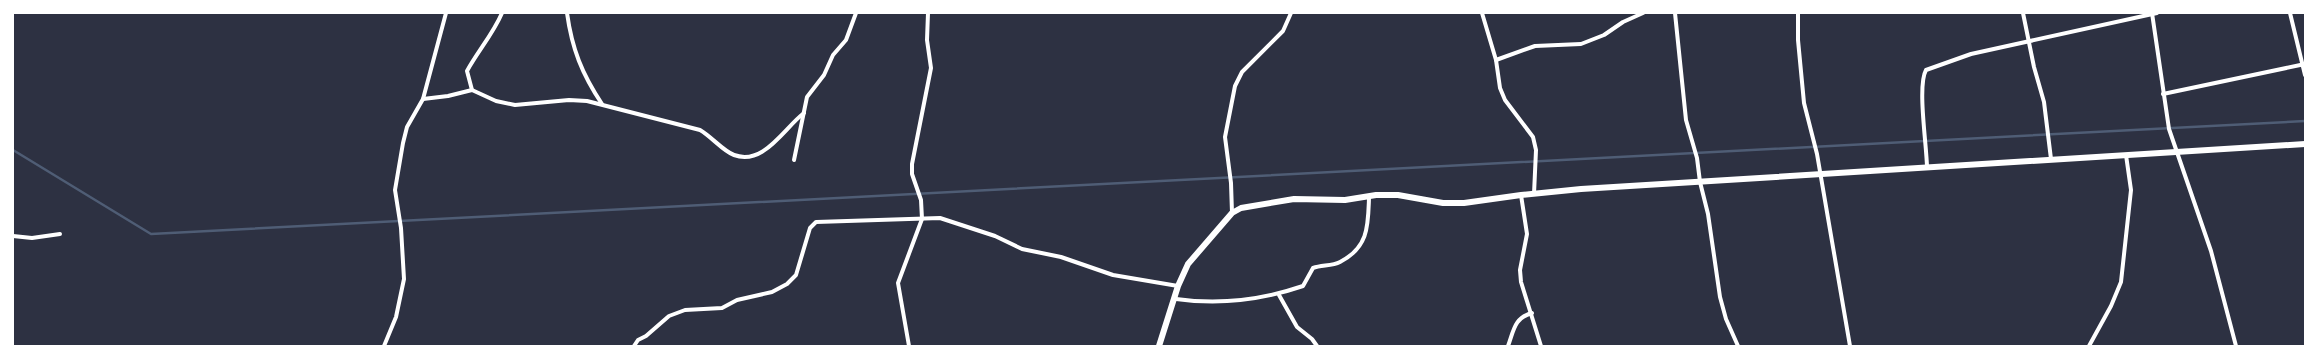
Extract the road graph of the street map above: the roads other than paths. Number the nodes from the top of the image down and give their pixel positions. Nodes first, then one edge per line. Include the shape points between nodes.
1 (446, 13) edge
2 (502, 13) edge
3 (567, 13) edge
4 (856, 13) edge
5 (928, 13) edge
6 (1291, 13) edge
7 (1482, 13) edge
8 (1643, 13) edge
9 (1676, 13) edge
10 (1798, 13) edge
11 (2023, 13) edge
12 (2154, 13) edge
13 (2290, 13) edge
14 (2029, 41) junction
15 (1496, 60) junction
16 (2304, 65) edge
17 (2305, 75) edge
18 (472, 90) junction
19 (2163, 94) junction
20 (423, 99) junction
21 (602, 104) junction
22 (804, 113) junction
23 (2305, 144) edge
24 (2177, 152) junction
25 (2126, 155) junction
26 (794, 160) dead end
27 (2051, 160) junction
28 (1928, 168) junction
29 (1820, 175) junction
30 (1700, 182) junction
31 (1534, 194) junction
32 (1521, 195) junction
33 (1369, 198) junction
34 (1232, 213) junction
35 (922, 219) junction
36 (60, 234) dead end
37 (13, 236) edge
38 (1178, 286) junction
39 (1279, 295) junction
40 (1176, 299) junction
41 (1532, 313) junction
42 (384, 346) edge
43 (634, 346) edge
44 (909, 346) edge
45 (1159, 346) edge
46 (1317, 346) edge
47 (1508, 346) edge
48 (1541, 346) edge
49 (1738, 346) edge
50 (1850, 346) edge
51 (2089, 346) edge
52 (2236, 346) edge

1 - 20 street
2 - 18 street via 468,71
3 - 21 street via 577,59 586,81
4 - 22 street via 846,40 807,97
5 - 35 street via 926,23 931,73 914,144 912,164 912,174 921,200
6 - 34 street via 1283,30 1242,72 1235,86 1225,137
7 - 15 street
8 - 15 street via 1604,35 1581,44 1535,46
9 - 30 street via 1686,120 1697,158
10 - 29 street via 1804,103
11 - 14 street
12 - 14 street
12 - 19 street
13 - 16 street
14 - 27 street via 2044,102
14 - 28 street via 1971,54 1926,70 1923,75 1923,95
15 - 31 street via 1500,88 1533,137 1536,150
16 - 17 street
16 - 19 street
18 - 20 street
18 - 21 street via 515,106 569,100
19 - 24 street via 2169,129
20 - 42 street via 407,127 395,190 401,228 404,279 396,317
21 - 22 street via 700,130 712,137 725,150 744,157 755,156 769,147
22 - 26 street
23 - 24 street
24 - 25 street
24 - 52 street via 2211,251
25 - 27 street
25 - 51 street via 2131,190 2123,275 2111,306
27 - 28 street
28 - 29 street
29 - 30 street
29 - 50 street
30 - 31 street
30 - 49 street via 1708,214 1720,297
31 - 32 street
32 - 33 street via 1464,203 1443,203 1398,195
32 - 41 street via 1527,234 1520,270 1521,282
33 - 34 street via 1294,198 1241,208
33 - 39 street via 1366,234 1361,244 1340,262 1313,268 1303,286
34 - 38 street via 1188,264
35 - 38 street via 940,218 995,236 1022,249 1061,257 1113,275
35 - 43 street via 816,222 810,228 796,275 787,284 772,292 737,300 722,308 685,310 669,316
35 - 44 street via 898,283
36 - 37 street via 32,238
38 - 40 street
39 - 40 street via 1231,302
39 - 46 street via 1297,327
40 - 45 street
41 - 47 street via 1523,315 1518,320
41 - 48 street

